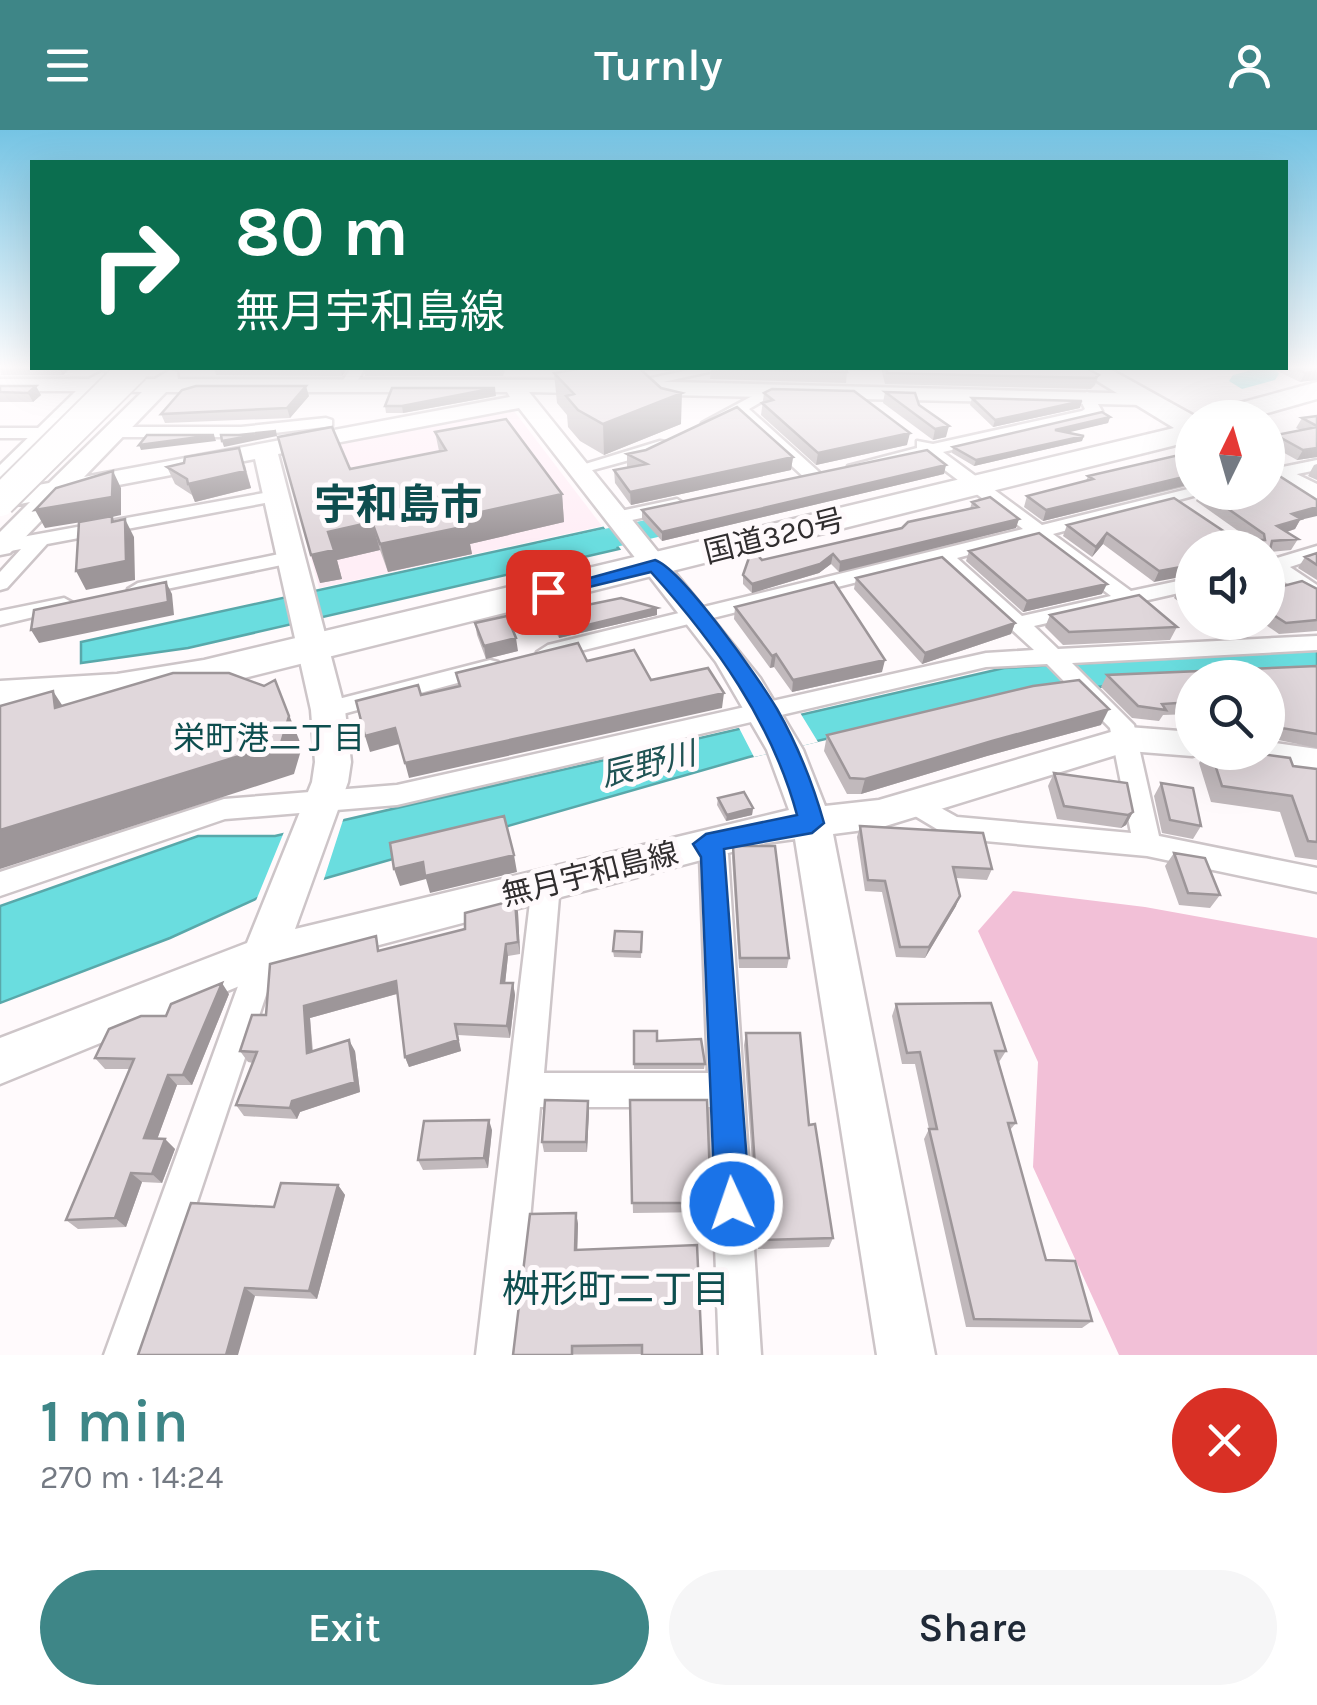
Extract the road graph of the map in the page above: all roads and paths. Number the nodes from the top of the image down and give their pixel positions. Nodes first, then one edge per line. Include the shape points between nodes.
1 (53, 425) edge
2 (70, 425) edge
3 (124, 425) edge
4 (325, 425) edge
5 (352, 425) edge
6 (543, 425) edge
7 (704, 425) edge
8 (755, 425) edge
9 (1036, 425) edge
10 (322, 431) junction
11 (0, 432) edge
12 (46, 432) junction
13 (118, 432) junction
14 (1175, 433) edge
15 (264, 440) junction
16 (925, 447) junction
17 (1317, 465) edge
18 (578, 469) junction
19 (1285, 470) edge
20 (966, 478) junction
21 (1285, 480) edge
22 (1, 486) edge
23 (62, 488) junction
24 (275, 496) junction
25 (1317, 497) edge
26 (1174, 499) joint
27 (688, 502) edge
28 (1203, 518) edge
29 (1039, 531) junction
30 (634, 538) junction
31 (41, 539) junction
32 (0, 547) edge
33 (1317, 552) edge
34 (940, 554) junction
35 (290, 558) junction
36 (1285, 560) edge
37 (1285, 574) edge
38 (0, 584) edge
39 (1175, 588) edge
40 (117, 594) edge
41 (1317, 594) edge
42 (1126, 598) junction
43 (78, 602) edge
44 (699, 614) junction
45 (0, 618) edge
46 (304, 621) junction
47 (1018, 623) junction
48 (1317, 642) edge
49 (1056, 658) junction
50 (0, 695) edge
51 (328, 710) junction
52 (775, 725) junction
53 (1128, 740) junction
54 (1175, 743) edge
55 (1285, 757) edge
56 (1317, 762) edge
57 (914, 803) junction
58 (318, 814) junction
59 (812, 823) junction
60 (706, 844) junction
61 (1147, 844) junction
62 (1317, 880) edge
63 (0, 884) edge
64 (546, 886) junction
65 (264, 956) junction
66 (0, 1061) edge
67 (526, 1090) junction
68 (726, 1090) junction
69 (125, 1355) edge
70 (497, 1355) edge
71 (740, 1355) edge
72 (906, 1355) edge

1 - 12 street
2 - 22 highway, bridge
3 - 13 street
4 - 10 street
5 - 10 street
6 - 18 street
7 - 18 street via 638,455
8 - 16 street via 804,478
9 - 16 street
10 - 15 street
11 - 12 street
12 - 22 street
13 - 15 street
13 - 23 street
14 - 20 highway, 国道320号
15 - 23 street
15 - 24 street
16 - 20 street
17 - 19 street
18 - 30 street
20 - 29 street
20 - 30 highway, 国道320号
21 - 25 highway
22 - 23 street
23 - 32 street
24 - 31 street
24 - 35 street
26 - 28 street
26 - 29 street
27 - 30 street
29 - 34 street
29 - 42 street
30 - 44 street
30 - 46 highway, 国道320号
31 - 32 street
31 - 38 street
33 - 36 street
34 - 44 street
34 - 47 street
35 - 40 street
35 - 46 street
37 - 41 street
39 - 42 street
42 - 47 street
43 - 45 street
44 - 51 street
44 - 52 street
46 - 50 highway, 国道320号 via 204,674 117,688
46 - 51 street
47 - 49 street
48 - 49 street
49 - 52 street via 986,660
49 - 53 street
51 - 58 street via 333,762
52 - 58 street
52 - 59 street
53 - 54 street, 無月宇和島線
53 - 57 street, 無月宇和島線
53 - 61 street
55 - 56 street
57 - 59 street, 無月宇和島線
57 - 61 street via 952,827
58 - 63 street via 224,809
58 - 65 street
59 - 60 street, 無月宇和島線
59 - 72 street
60 - 64 street, 無月宇和島線
60 - 68 street via 714,854
61 - 62 street
64 - 65 street, 無月宇和島線
64 - 67 street
65 - 66 street, 無月宇和島線
65 - 69 street
67 - 68 street
67 - 70 street
68 - 71 street

